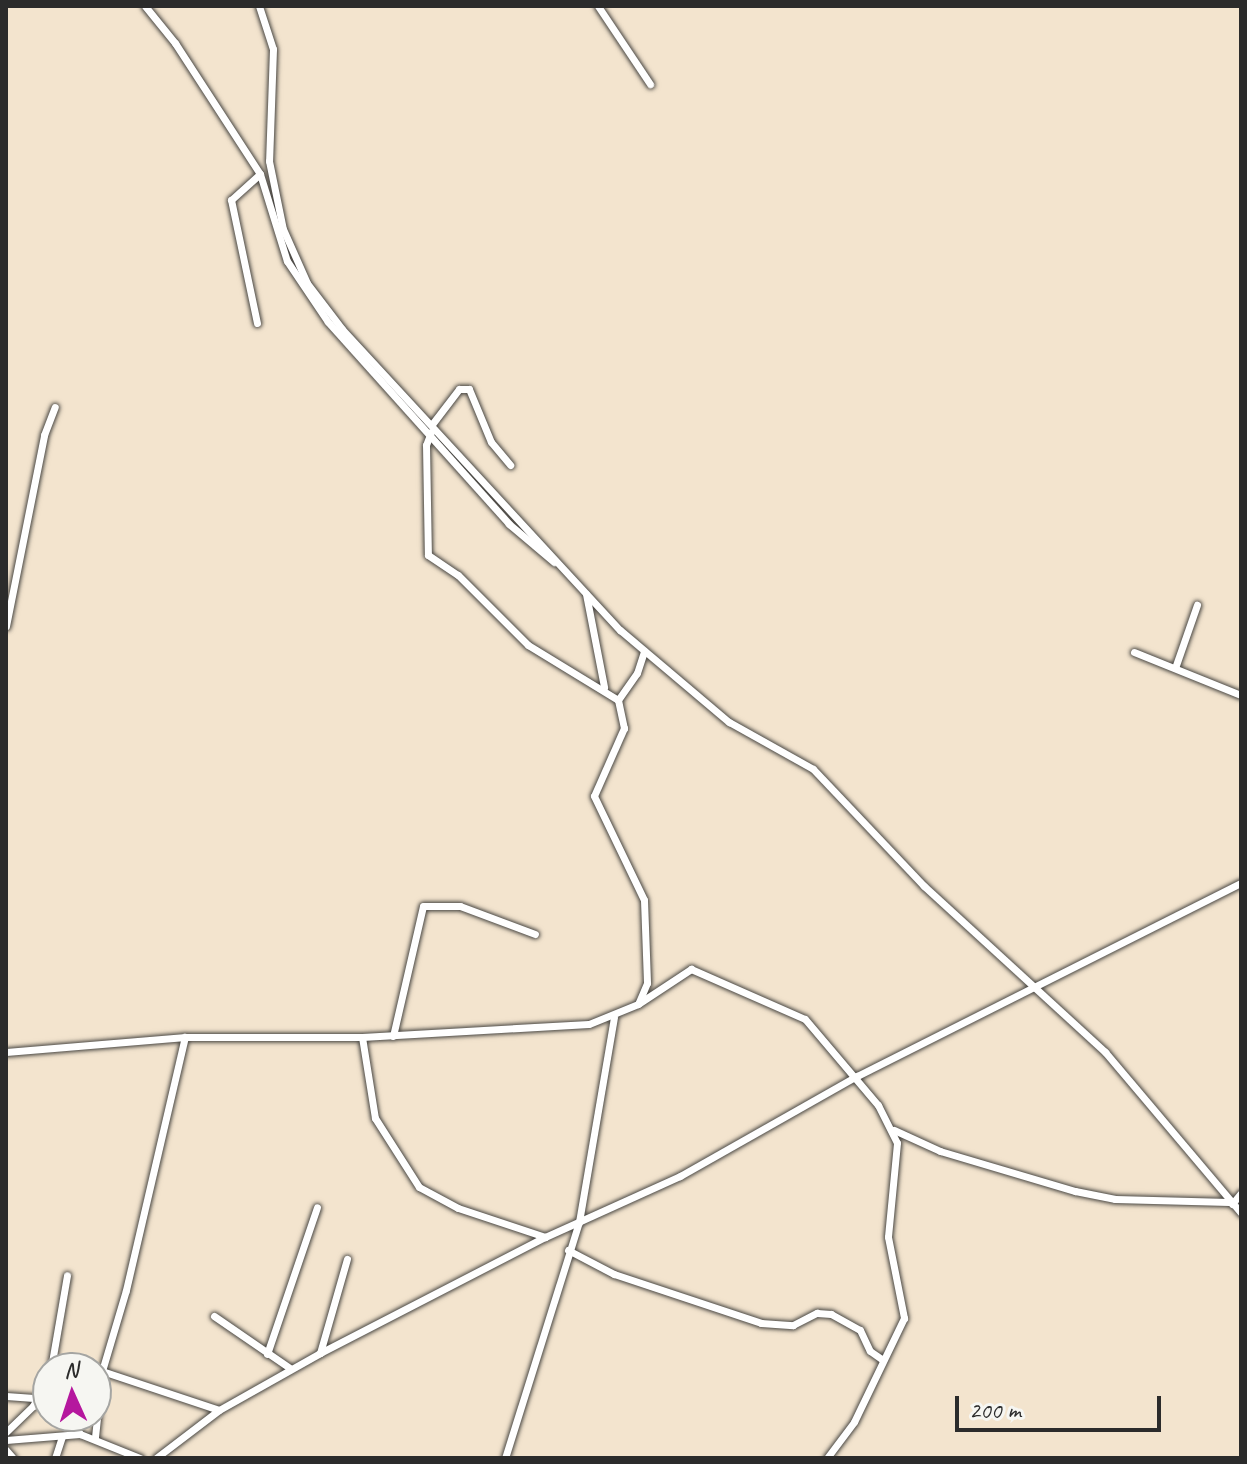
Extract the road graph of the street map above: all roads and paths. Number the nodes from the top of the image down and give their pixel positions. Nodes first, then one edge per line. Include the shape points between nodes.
1 (145, 6) edge
2 (259, 6) edge
3 (598, 6) edge
4 (650, 84) dead end
5 (260, 174) junction
6 (257, 323) dead end
7 (55, 407) dead end
8 (433, 423) junction
9 (431, 432) junction
10 (510, 465) dead end
11 (569, 573) junction
12 (586, 594) junction
13 (1197, 605) dead end
14 (6, 626) edge
15 (644, 651) junction
16 (1134, 652) dead end
17 (1175, 668) junction
18 (604, 687) junction
19 (1241, 695) edge
20 (618, 700) junction
21 (1241, 883) edge
22 (535, 934) dead end
23 (1033, 986) junction
24 (638, 1004) junction
25 (614, 1017) junction
26 (393, 1036) junction
27 (185, 1037) junction
28 (362, 1037) junction
29 (6, 1052) edge
30 (857, 1076) junction
31 (892, 1129) junction
32 (1241, 1193) edge
33 (1230, 1203) junction
34 (317, 1207) dead end
35 (1241, 1213) edge
36 (579, 1222) junction
37 (545, 1237) junction
38 (568, 1250) junction
39 (347, 1259) dead end
40 (67, 1275) dead end
41 (214, 1316) dead end
42 (54, 1352) edge
43 (108, 1352) edge
44 (320, 1353) junction
45 (267, 1354) junction
46 (883, 1360) junction
47 (291, 1369) junction
48 (112, 1374) edge
49 (6, 1396) edge
50 (32, 1398) edge
51 (32, 1405) edge
52 (219, 1410) junction
53 (6, 1432) edge
54 (96, 1432) edge
55 (80, 1434) joint
56 (62, 1436) junction
57 (95, 1437) junction
58 (6, 1440) edge
59 (6, 1450) edge
60 (13, 1458) edge
61 (55, 1458) edge
62 (140, 1458) edge
63 (156, 1458) edge
64 (505, 1458) edge
65 (827, 1458) edge

1 - 5 street
2 - 8 street via 275,61 269,168 295,261 342,329
3 - 4 street
5 - 6 street via 231,200
5 - 9 street via 294,275 353,353
7 - 14 street via 44,435
8 - 10 street via 459,389 469,389 491,442
8 - 11 street
9 - 11 street via 509,524
9 - 18 street via 426,445 427,554 458,575 528,645
11 - 12 street
12 - 15 street
12 - 18 street
13 - 17 street
15 - 20 street via 637,673
15 - 23 street via 729,722 813,769 924,886
16 - 17 street
17 - 19 street
18 - 20 street
20 - 24 street via 624,728 594,796 644,900 647,983
21 - 23 street
22 - 26 street via 460,906 423,906
23 - 30 street
23 - 33 street via 1131,1080
24 - 25 street
24 - 30 street via 686,971 705,971 805,1019
25 - 26 street via 589,1024
25 - 36 street
26 - 28 street
27 - 28 street
27 - 29 street
27 - 43 street
28 - 37 street via 375,1118 419,1187 458,1208
30 - 31 street
30 - 36 street via 680,1176
31 - 33 street via 940,1151 1075,1191 1115,1199
31 - 46 street via 897,1143 888,1237 905,1309
32 - 33 street
33 - 35 street
34 - 45 street
36 - 37 street
36 - 38 street
37 - 44 street
38 - 46 street via 614,1274 761,1323 793,1325 817,1313 831,1314 855,1326 870,1351
38 - 64 street
39 - 44 street
40 - 42 street
41 - 45 street
44 - 47 street
45 - 47 street
46 - 65 street via 854,1422
47 - 52 street
48 - 52 street
49 - 50 street
51 - 53 street
52 - 63 street
54 - 57 street
55 - 56 street
55 - 57 street
56 - 58 street
56 - 61 street
57 - 62 street
59 - 60 street

